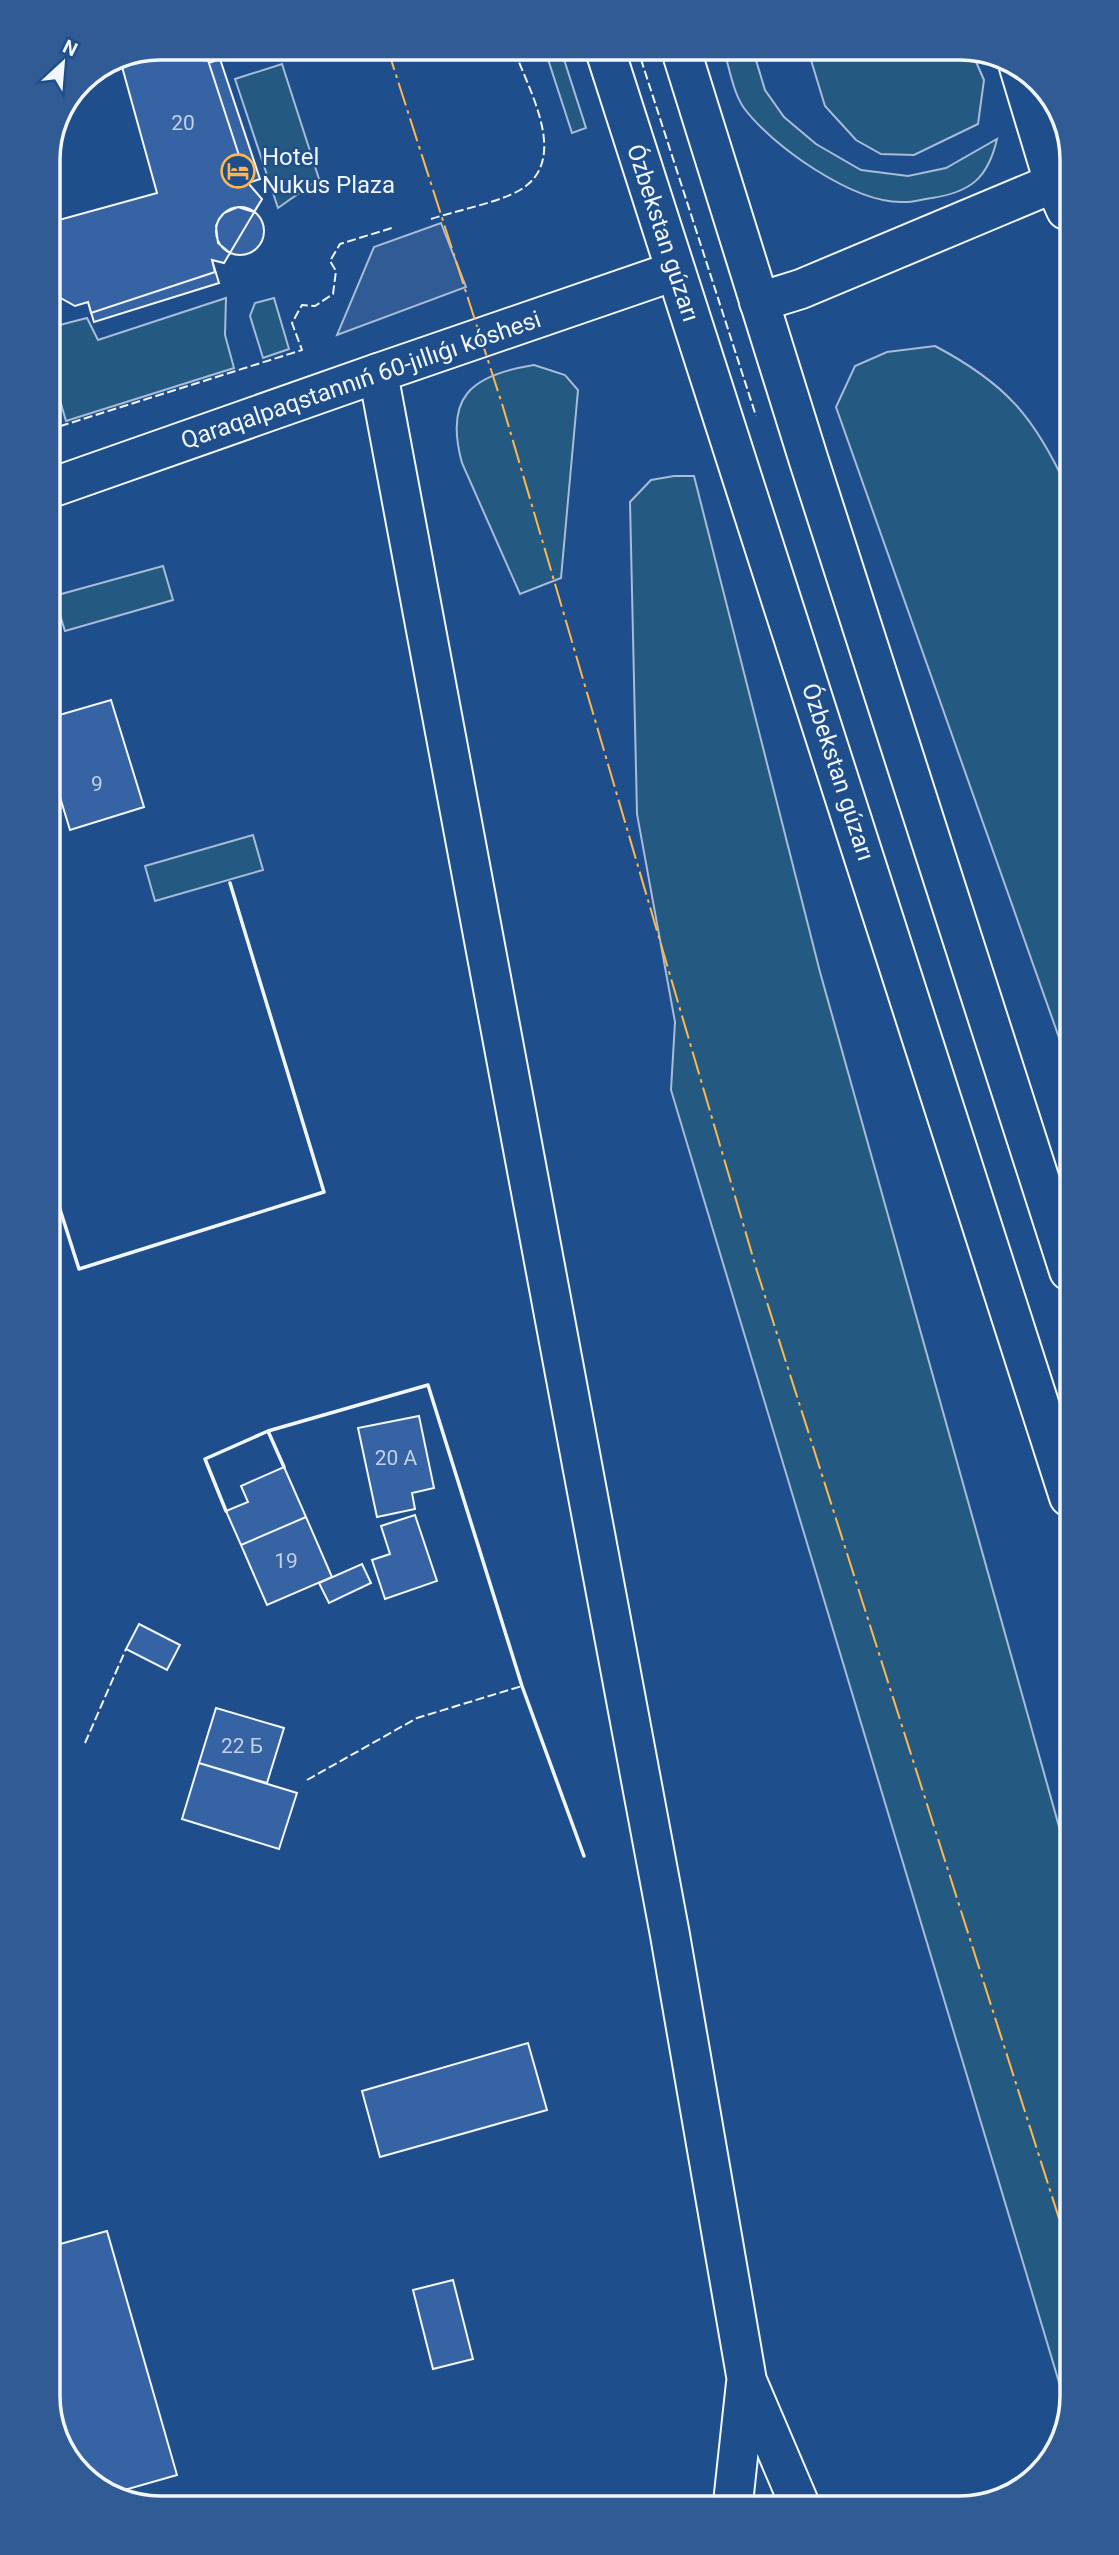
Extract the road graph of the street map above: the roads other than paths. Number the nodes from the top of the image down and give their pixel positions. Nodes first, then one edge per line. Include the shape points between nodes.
1 (608, 60) edge
2 (684, 60) edge
3 (1025, 85) edge
4 (1060, 185) edge
5 (1060, 192) edge
6 (675, 271) junction
7 (760, 302) junction
8 (378, 373) junction
9 (60, 485) edge
10 (1060, 1243) edge
11 (1060, 1469) edge
12 (747, 2381) junction
13 (734, 2496) edge
14 (796, 2496) edge

1 - 6 main road, Ózbekstan gúzarı
2 - 7 main road
3 - 4 main road
5 - 7 main road
6 - 8 main road, Qaraqalpaqstannıń 60-jıllıǵı kóshesi
6 - 11 main road, Ózbekstan gúzarı
7 - 10 main road
8 - 9 main road, Qaraqalpaqstannıń 60-jıllıǵı kóshesi
8 - 12 main road via 667,1921
12 - 13 main road
12 - 14 main road

